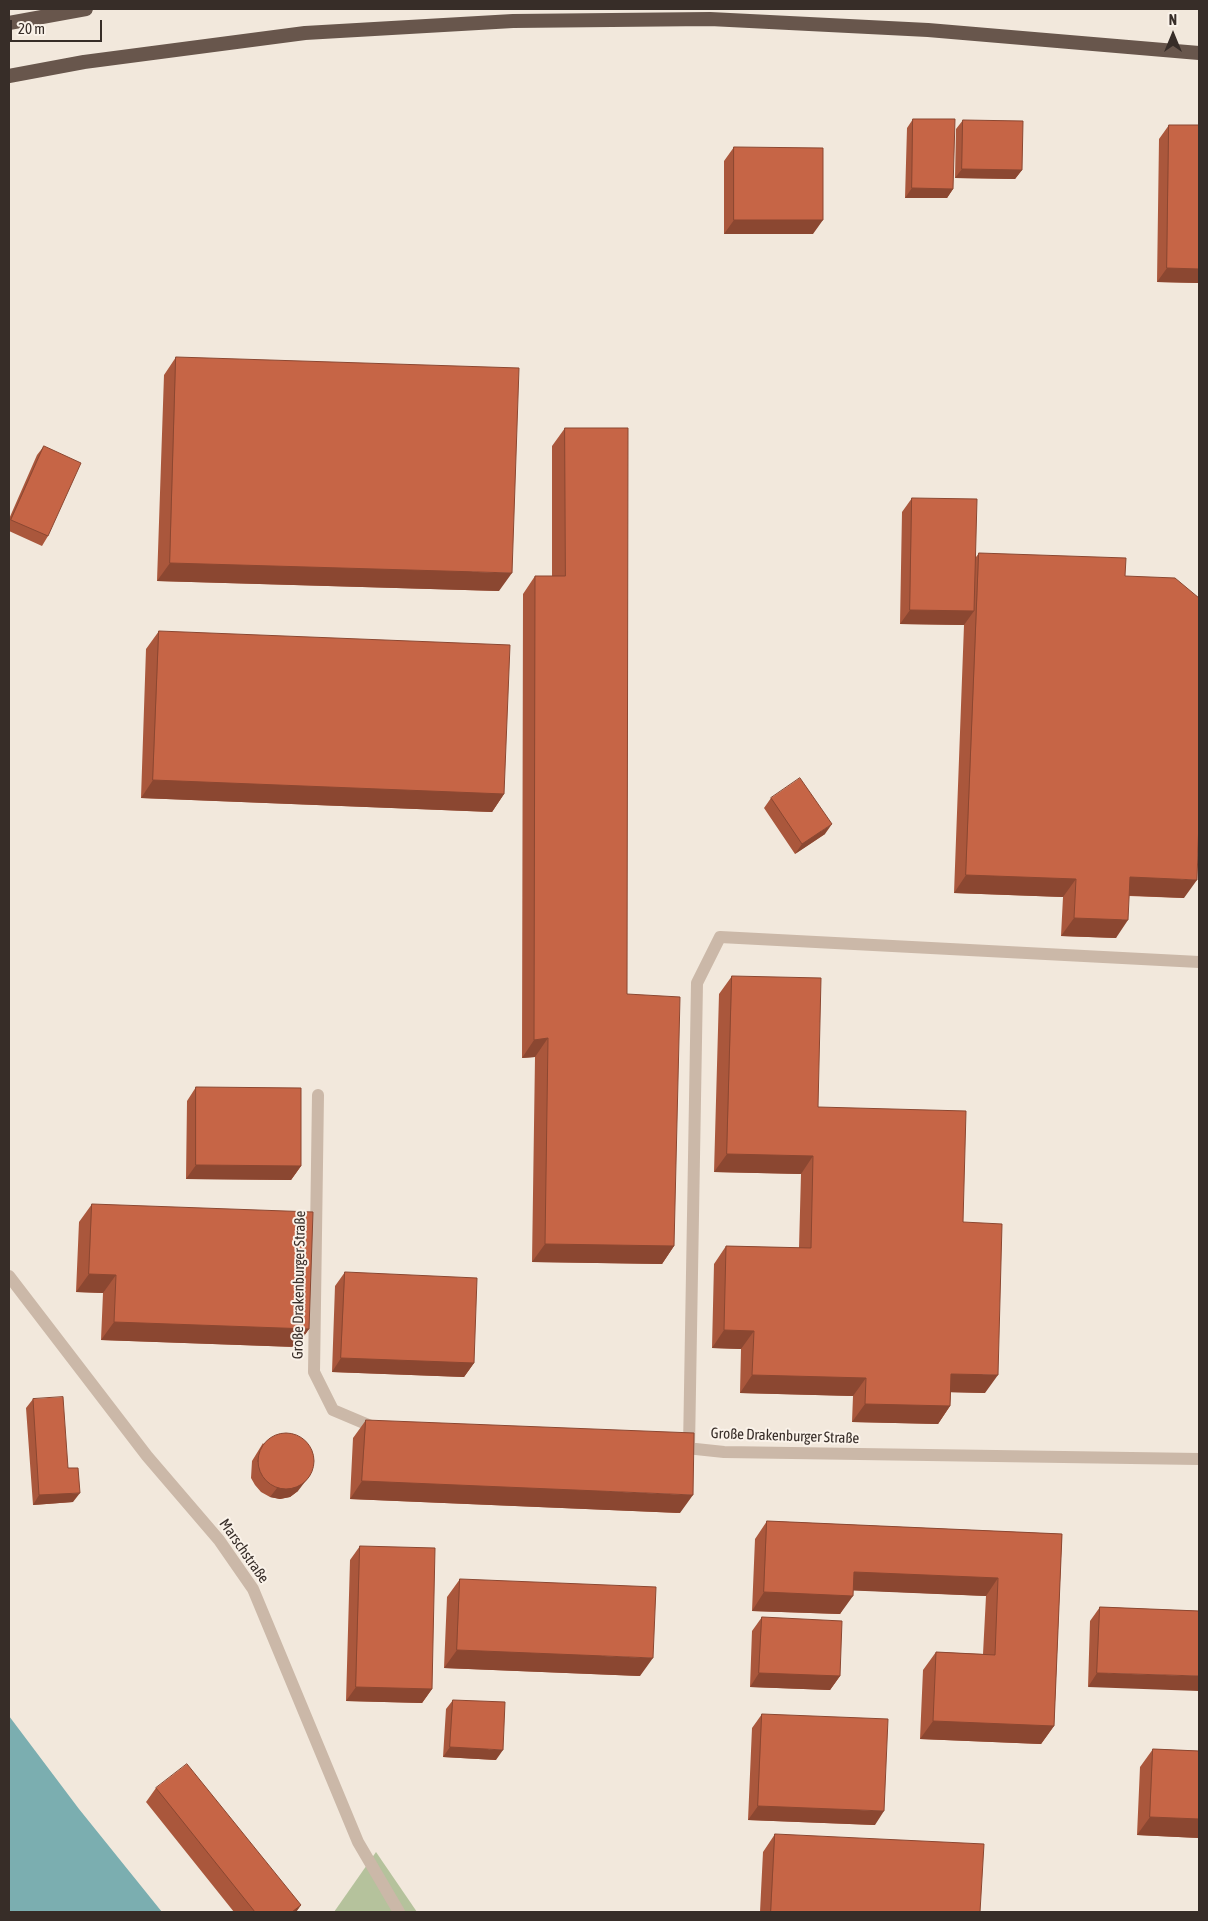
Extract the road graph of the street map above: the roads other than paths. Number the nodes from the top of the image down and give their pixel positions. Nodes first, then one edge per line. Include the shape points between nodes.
1 (86, 9) edge
2 (9, 23) edge
3 (1199, 53) edge
4 (9, 76) edge
5 (1199, 962) edge
6 (318, 1095) dead end
7 (9, 1276) edge
8 (395, 1430) edge
9 (660, 1446) edge
10 (689, 1447) junction
11 (1199, 1459) edge
12 (399, 1912) edge

1 - 2 highway
3 - 4 highway via 928,30 710,19 513,21 305,33 84,62
5 - 10 street via 720,938 697,983
6 - 8 street, Große Drakenburger Straße via 314,1372 333,1410 375,1429
7 - 12 street, Marschstraße via 147,1456 219,1540 254,1589 358,1842
9 - 10 street, Große Drakenburger Straße
10 - 11 street, Große Drakenburger Straße via 734,1452

